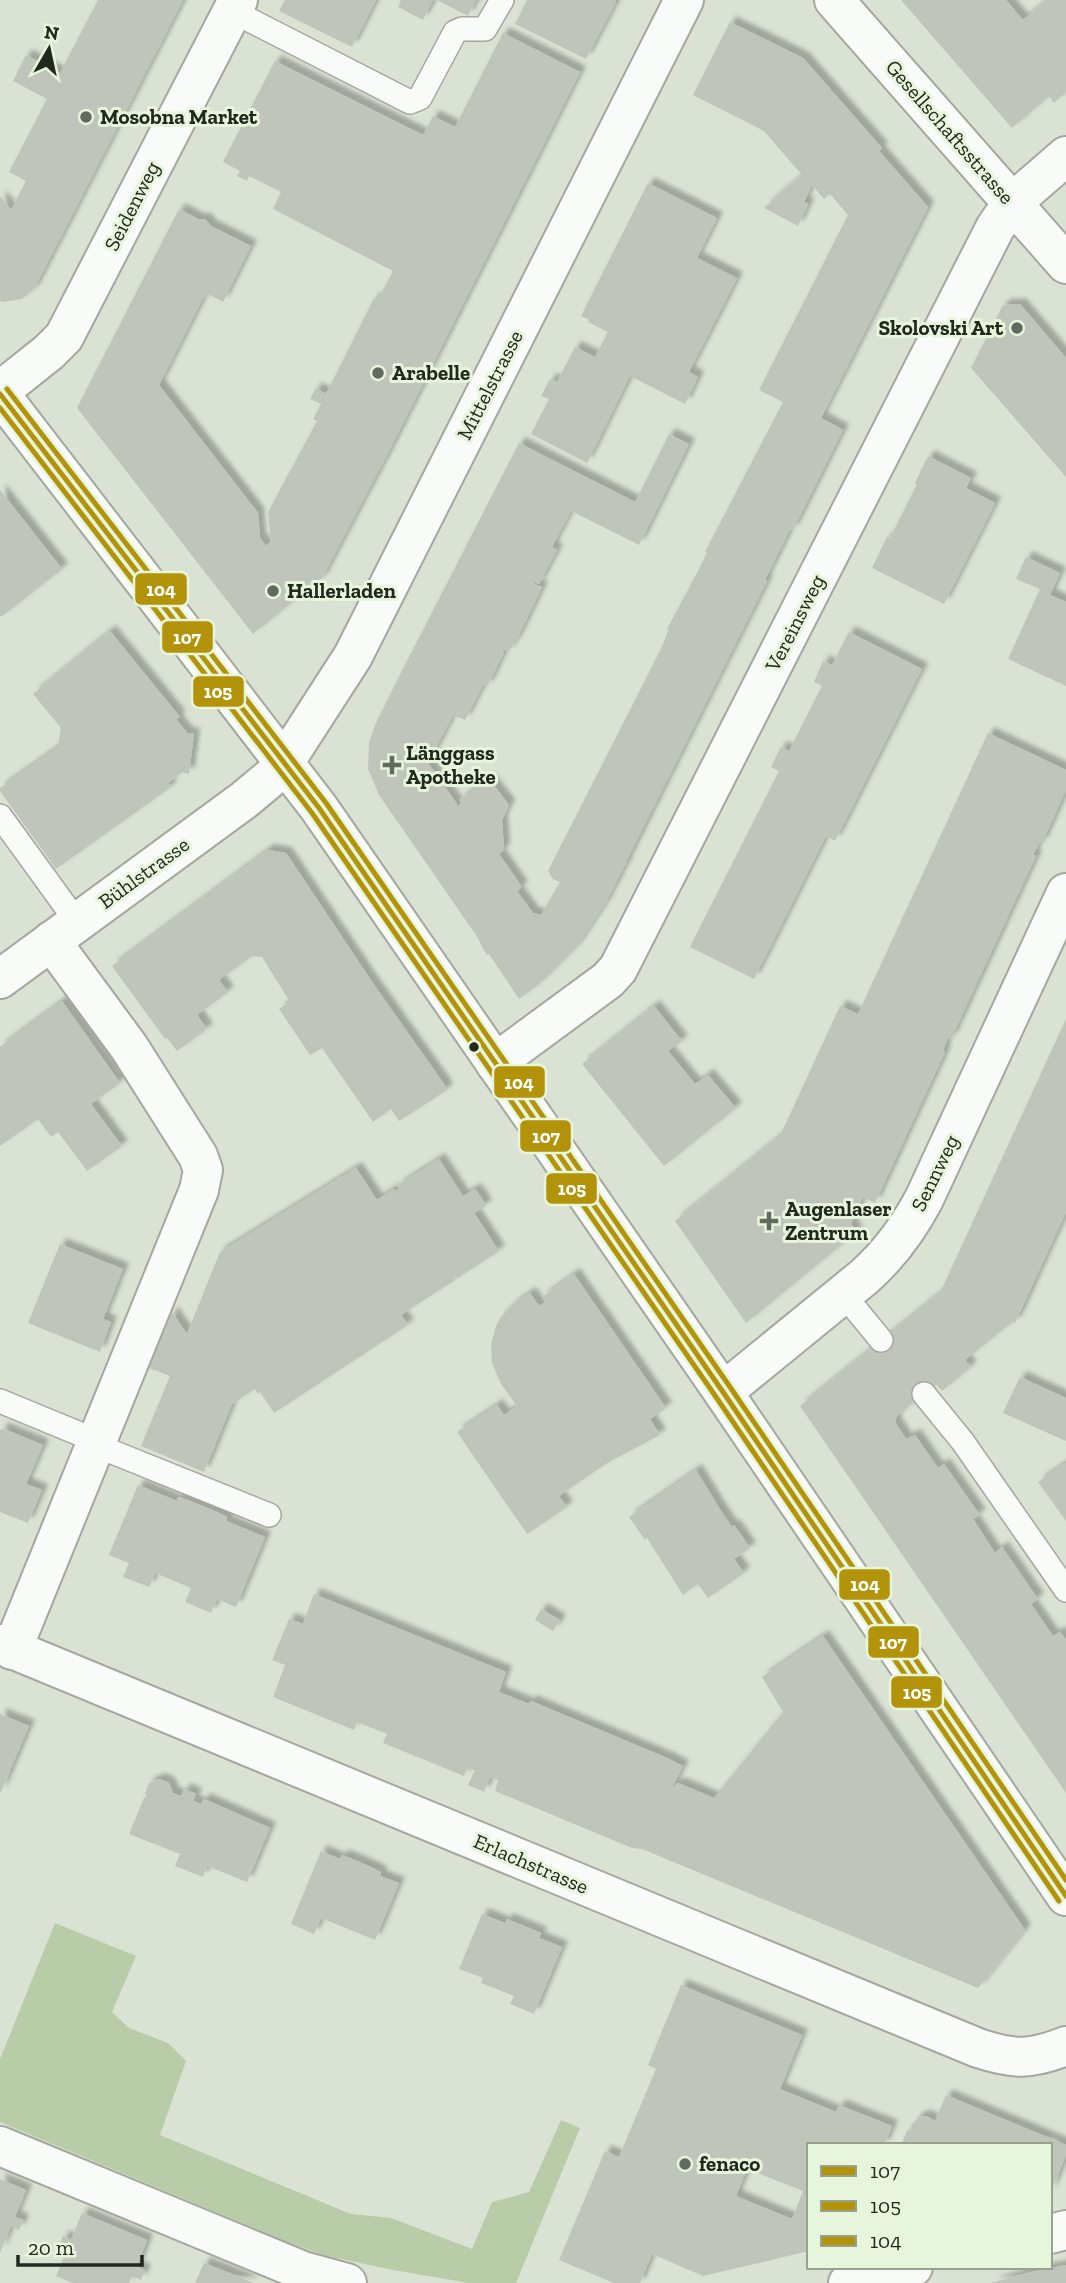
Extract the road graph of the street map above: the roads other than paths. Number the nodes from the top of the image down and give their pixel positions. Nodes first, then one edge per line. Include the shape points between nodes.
1 (502, 0) edge
2 (684, 0) edge
3 (834, 0) edge
4 (235, 6) edge
5 (1066, 156) edge
6 (1012, 202) junction
7 (1066, 264) edge
8 (0, 392) edge
9 (284, 763) junction
10 (0, 816) edge
11 (1066, 893) edge
12 (64, 932) junction
13 (0, 979) edge
14 (495, 1063) junction
15 (844, 1295) junction
16 (881, 1340) dead end
17 (723, 1392) junction
18 (924, 1394) dead end
19 (0, 1401) edge
20 (96, 1443) junction
21 (269, 1515) dead end
22 (1066, 1590) edge
23 (6, 1647) edge
24 (1066, 1896) edge
25 (1066, 2046) edge
26 (0, 2146) edge
27 (905, 2269) edge
28 (347, 2283) edge
29 (848, 2283) edge

1 - 4 lane via 485,29 455,32 420,98 410,102
2 - 9 street, Mittelstrasse via 353,656
3 - 6 street, Gesellschaftsstrasse
4 - 8 street, Seidenweg via 64,337
5 - 6 street, Vereinsweg
6 - 7 street, Gesellschaftsstrasse
6 - 14 street, Vereinsweg via 618,969
8 - 9 street
9 - 12 street, Bühlstrasse via 244,800
9 - 14 street
10 - 12 lane
11 - 15 street, Sennweg via 924,1199 881,1263
12 - 13 street, Bühlstrasse
12 - 20 street via 203,1170 199,1190
14 - 17 street
15 - 16 lane
15 - 17 street, Sennweg
17 - 24 street
18 - 22 lane
19 - 20 lane
20 - 21 lane
20 - 23 street
23 - 25 street, Erlachstrasse via 978,2048 1027,2058
26 - 28 street via 303,2271
27 - 29 street

